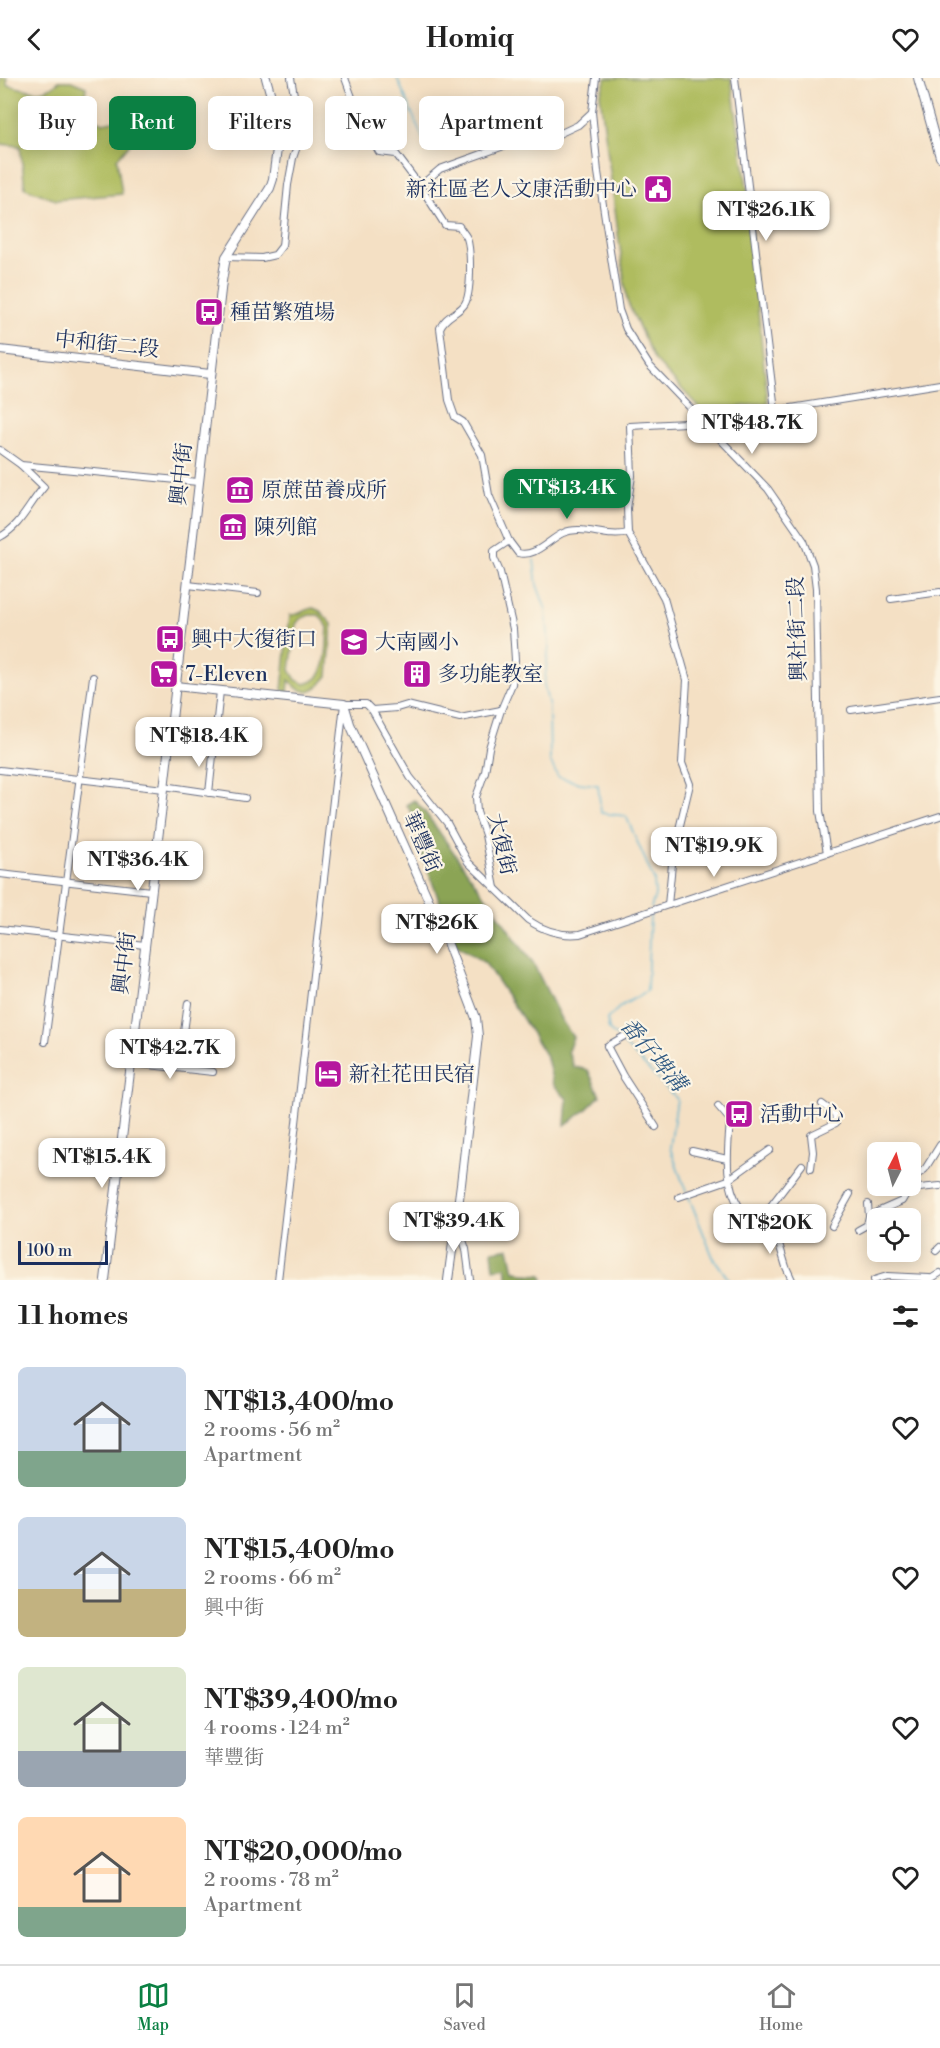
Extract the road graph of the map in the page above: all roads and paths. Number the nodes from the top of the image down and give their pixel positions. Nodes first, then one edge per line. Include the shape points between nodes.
1 (266, 78) edge
2 (291, 78) edge
3 (345, 78) edge
4 (596, 78) edge
5 (735, 78) edge
6 (918, 78) edge
7 (592, 112) junction
8 (940, 157) edge
9 (420, 186) junction
10 (226, 257) junction
11 (0, 350) edge
12 (210, 374) junction
13 (940, 384) edge
14 (775, 410) junction
15 (704, 422) junction
16 (0, 450) edge
17 (21, 465) junction
18 (198, 482) junction
19 (628, 533) junction
20 (0, 537) edge
21 (509, 541) junction
22 (188, 585) junction
23 (258, 592) dead end
24 (940, 592) edge
25 (891, 599) dead end
26 (93, 677) dead end
27 (175, 686) junction
28 (220, 691) junction
29 (940, 697) edge
30 (344, 704) junction
31 (372, 710) junction
32 (501, 710) junction
33 (851, 710) dead end
34 (169, 739) junction
35 (214, 746) junction
36 (252, 751) dead end
37 (0, 770) edge
38 (80, 779) junction
39 (164, 788) junction
40 (209, 793) junction
41 (245, 798) dead end
42 (940, 816) edge
43 (827, 853) junction
44 (0, 874) edge
45 (67, 882) junction
46 (495, 888) junction
47 (151, 891) junction
48 (668, 905) junction
49 (0, 929) edge
50 (60, 936) junction
51 (145, 945) junction
52 (188, 1003) dead end
53 (184, 1032) dead end
54 (628, 1034) dead end
55 (45, 1042) dead end
56 (130, 1063) junction
57 (213, 1072) dead end
58 (822, 1104) dead end
59 (718, 1106) dead end
60 (656, 1126) dead end
61 (940, 1145) edge
62 (770, 1150) dead end
63 (692, 1151) dead end
64 (727, 1159) junction
65 (802, 1166) dead end
66 (811, 1168) dead end
67 (921, 1172) edge
68 (728, 1180) junction
69 (940, 1186) edge
70 (921, 1188) edge
71 (850, 1194) dead end
72 (905, 1196) edge
73 (679, 1197) dead end
74 (868, 1204) dead end
75 (886, 1208) edge
76 (456, 1220) junction
77 (760, 1220) junction
78 (832, 1226) dead end
79 (858, 1230) dead end
80 (940, 1273) edge
81 (928, 1279) edge
82 (105, 1280) edge
83 (278, 1280) edge
84 (448, 1280) edge
85 (470, 1280) edge
86 (792, 1280) edge
87 (874, 1280) edge

1 - 10 street via 277,134 273,179
2 - 10 street via 300,135 288,184 282,246 275,255 262,258
3 - 9 street via 360,119 379,152 396,154
4 - 7 street, 興社街二段
5 - 14 street
6 - 8 street
7 - 9 street via 578,125 546,140 518,141 440,169
7 - 15 street, 興社街二段 via 598,172 626,329 649,365
9 - 21 street via 445,225 459,226 467,238 468,297 464,306 443,321 441,328 449,399 454,417 464,422 482,455 489,495
10 - 12 street, 興中街
11 - 12 street, 中和街二段
12 - 18 street, 興中街
13 - 14 street
14 - 15 street
15 - 19 street via 630,426
15 - 43 street, 興社街二段 via 768,489 804,541 813,565 820,811
16 - 17 street
17 - 18 street
17 - 20 street via 44,487 16,526
18 - 22 street, 興中街
19 - 21 street via 564,532 524,555
19 - 48 street via 664,598 687,680 682,763 690,784 673,854
21 - 32 street, 大復街 via 494,551 508,602 515,660 512,684
22 - 23 street
22 - 27 street, 興中街
24 - 25 street
26 - 38 street
27 - 28 street
27 - 34 street, 興中街
28 - 30 street
28 - 35 street
29 - 33 street
30 - 31 street via 366,704
30 - 76 street, 華豐街 via 476,1018 478,1035
30 - 83 street
31 - 32 street via 407,705 460,718
31 - 46 street, 大復街 via 410,777 447,823 468,862
32 - 46 street, 大復街 via 476,797
34 - 35 street
34 - 39 street, 興中街
35 - 36 street
35 - 40 street
37 - 38 street
38 - 39 street
38 - 45 street
39 - 40 street
39 - 47 street, 興中街
40 - 41 street
42 - 43 street
43 - 48 street
44 - 45 street
45 - 47 street
45 - 50 street
46 - 48 street via 539,928 569,935
47 - 51 street, 興中街
49 - 50 street
50 - 51 street
50 - 55 street
51 - 56 street, 興中街
52 - 53 street
54 - 60 street via 607,1046
56 - 57 street
56 - 82 street, 興中街
58 - 66 street via 835,1114 836,1123 811,1135
59 - 64 street via 730,1120
61 - 67 street
62 - 68 street
63 - 64 street
64 - 68 street
65 - 77 street
68 - 73 street
68 - 77 street via 741,1209 757,1224
69 - 70 street
71 - 78 street
72 - 75 street
74 - 79 street via 867,1225
76 - 84 street, 華豐街
76 - 85 street via 466,1249
77 - 86 street via 777,1237
80 - 81 street
81 - 87 street via 887,1276

